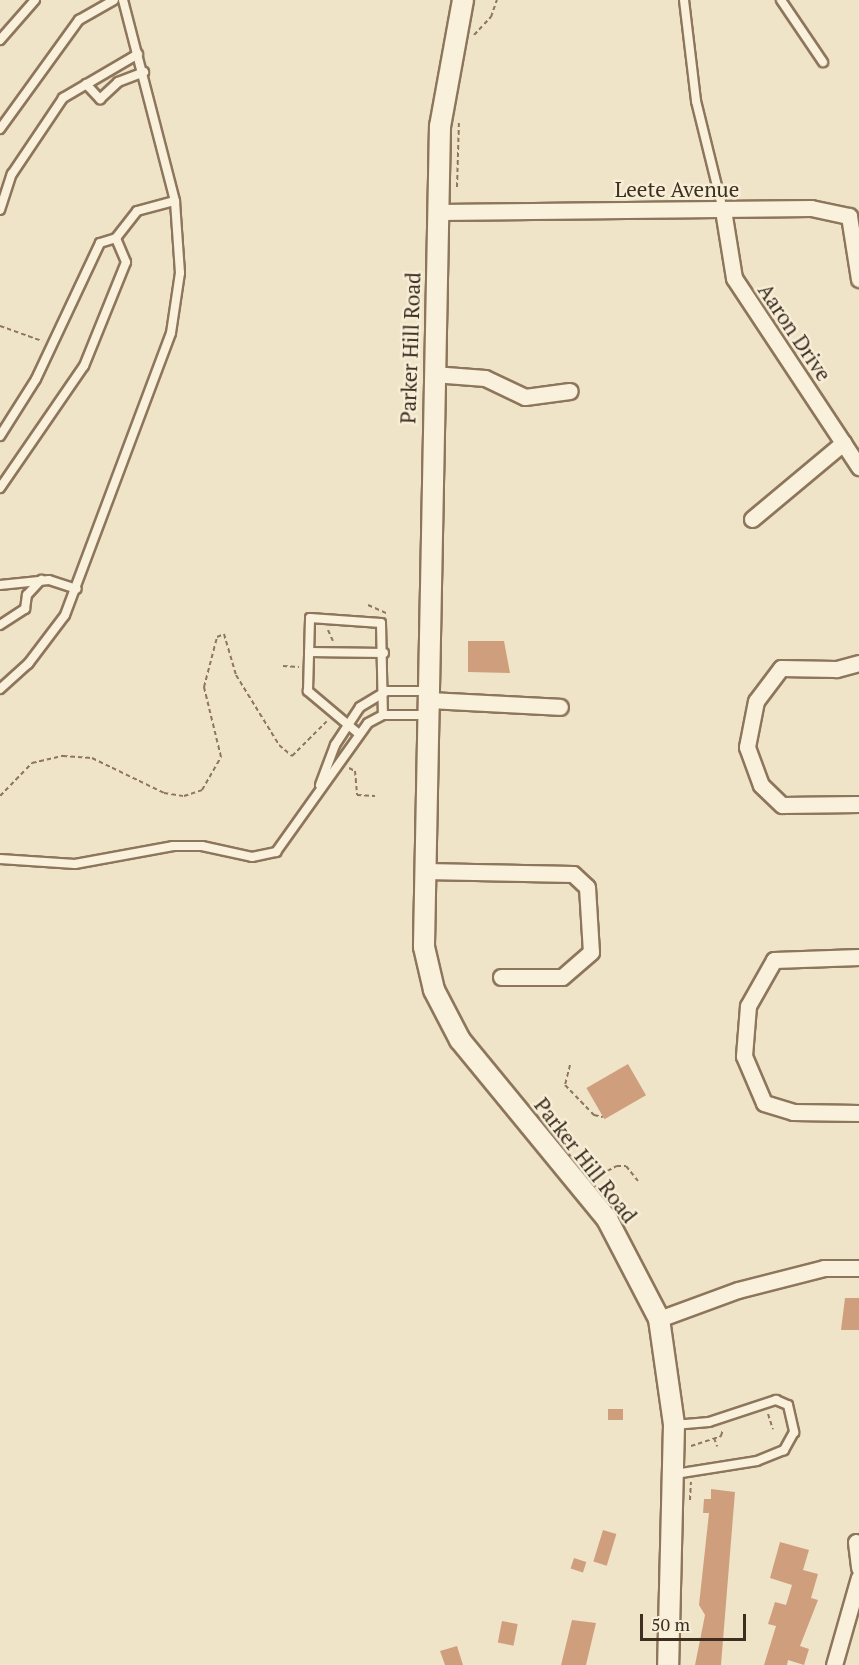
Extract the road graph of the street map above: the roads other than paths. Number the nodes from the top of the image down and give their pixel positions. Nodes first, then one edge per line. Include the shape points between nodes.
1 (35, 0) edge
2 (114, 0) edge
3 (123, 0) edge
4 (463, 0) edge
5 (684, 0) edge
6 (781, 0) edge
7 (0, 40) edge
8 (138, 54) junction
9 (823, 62) dead end
10 (144, 72) junction
11 (86, 84) junction
12 (0, 129) edge
13 (175, 201) junction
14 (0, 210) edge
15 (723, 210) junction
16 (440, 212) junction
17 (854, 218) edge
18 (116, 238) junction
19 (859, 279) edge
20 (433, 374) junction
21 (570, 391) dead end
22 (0, 436) edge
23 (843, 443) junction
24 (859, 467) edge
25 (0, 488) edge
26 (752, 519) dead end
27 (41, 580) junction
28 (0, 585) edge
29 (77, 590) junction
30 (0, 626) edge
31 (309, 652) junction
32 (384, 653) junction
33 (859, 663) edge
34 (0, 689) edge
35 (383, 693) junction
36 (427, 702) junction
37 (560, 707) dead end
38 (383, 715) junction
39 (347, 725) junction
40 (359, 734) junction
41 (319, 789) junction
42 (859, 804) edge
43 (0, 859) edge
44 (425, 871) junction
45 (859, 957) edge
46 (501, 977) dead end
47 (859, 1113) edge
48 (859, 1268) edge
49 (659, 1319) junction
50 (680, 1424) junction
51 (682, 1473) junction
52 (856, 1542) dead end
53 (859, 1568) edge
54 (859, 1577) edge
55 (668, 1665) edge
56 (834, 1665) edge

1 - 7 lane
2 - 12 lane via 80,20
3 - 8 lane
4 - 16 street, Parker Hill Road via 440,126
5 - 15 lane via 696,101
6 - 9 lane
8 - 10 lane
8 - 11 lane
10 - 11 lane via 118,82 100,99
10 - 13 lane
11 - 14 lane via 63,98 12,174
13 - 18 lane via 137,211
13 - 29 lane via 180,273 171,333
15 - 16 street, Leete Avenue
15 - 17 street, Leete Avenue via 811,208
15 - 23 street, Aaron Drive via 734,278
16 - 20 street, Parker Hill Road
17 - 19 street, Leete Avenue
18 - 22 lane via 100,243 90,257 36,379
18 - 25 lane via 126,262 84,366
20 - 21 street via 485,378 525,397
20 - 36 street, Parker Hill Road
23 - 24 street, Aaron Drive
23 - 26 street
27 - 28 lane
27 - 29 lane
27 - 30 lane via 27,595 25,609
29 - 34 lane via 51,638
31 - 32 lane
31 - 32 lane via 310,618 381,623
31 - 39 lane via 308,691
32 - 35 lane
33 - 42 street via 836,669 781,668 756,701 747,747 761,785 782,805
35 - 36 lane
35 - 38 lane
35 - 39 lane via 360,707
36 - 37 street
36 - 38 lane
36 - 44 street, Parker Hill Road
38 - 40 lane
39 - 40 lane
39 - 41 lane
40 - 41 lane via 342,763
41 - 43 lane via 276,852 252,858 202,846 75,864
44 - 46 street via 573,874 587,886 591,952 562,977
44 - 49 street, Parker Hill Road via 424,947 434,990 460,1040 607,1219
45 - 47 street via 774,960 748,1006 744,1056 764,1103 793,1112
48 - 49 street via 824,1268 738,1290
49 - 50 street, Parker Hill Road
50 - 51 street, Parker Hill Road
50 - 51 lane via 776,1400 788,1405 794,1432 784,1450 757,1461
51 - 55 street, Parker Hill Road
52 - 53 street
54 - 56 street

